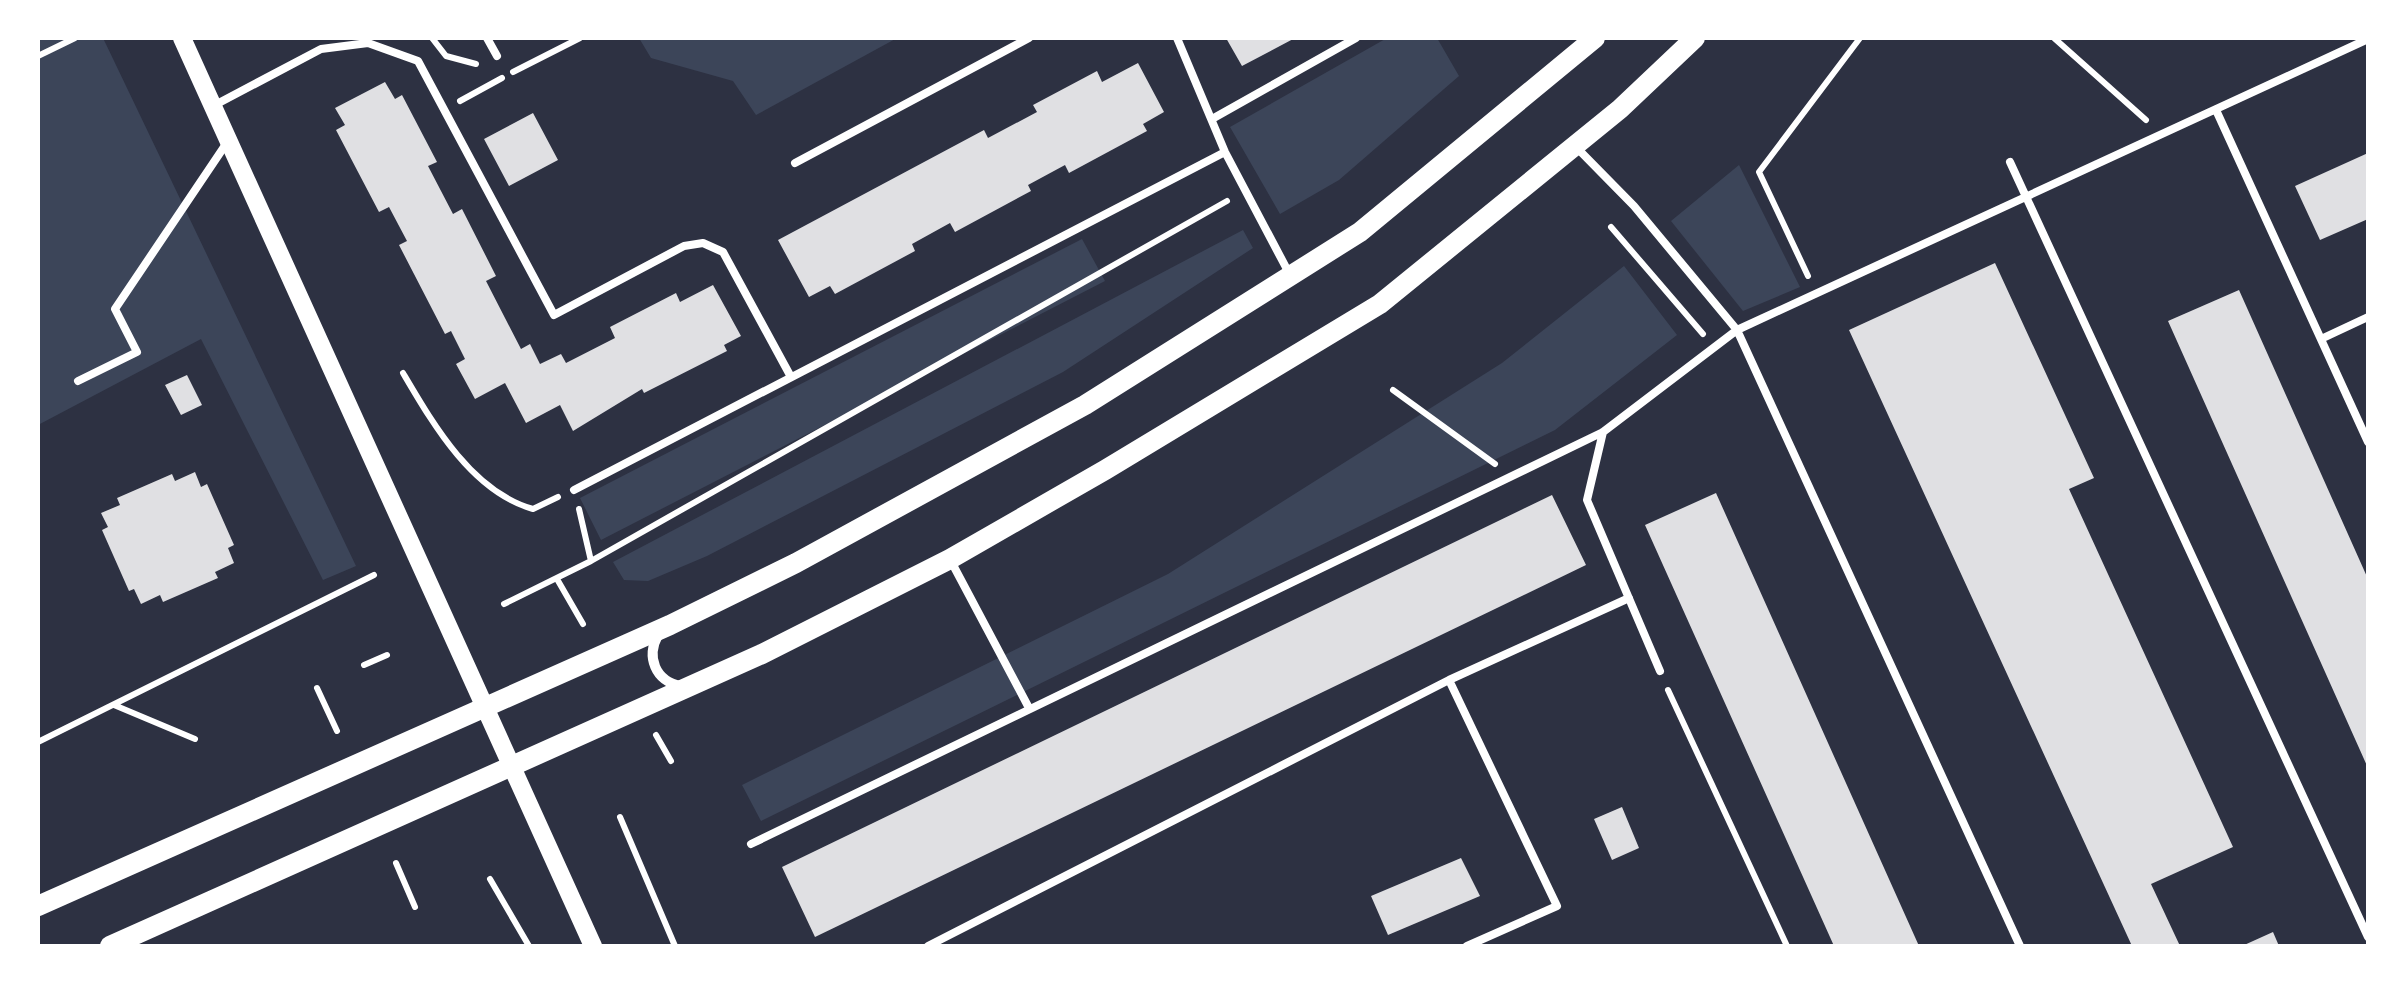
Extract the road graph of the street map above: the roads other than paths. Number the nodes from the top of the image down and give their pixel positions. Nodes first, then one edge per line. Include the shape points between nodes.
1 (182, 38) edge
2 (486, 38) edge
3 (1030, 38) edge
4 (1177, 38) edge
5 (1356, 38) edge
6 (1595, 38) edge
7 (1695, 38) edge
8 (2368, 39) edge
9 (497, 56) dead end
10 (213, 106) junction
11 (2216, 110) junction
12 (1212, 119) junction
13 (229, 140) junction
14 (1575, 146) junction
15 (1225, 152) junction
16 (2010, 162) dead end
17 (795, 163) dead end
18 (2027, 198) junction
19 (1292, 278) junction
20 (2368, 317) edge
21 (1736, 330) junction
22 (2321, 339) junction
23 (791, 377) junction
24 (78, 381) dead end
25 (1604, 432) junction
26 (2368, 442) edge
27 (574, 490) road end
28 (950, 559) junction
29 (1629, 598) junction
30 (670, 625) junction
31 (1660, 671) road end
32 (1449, 680) junction
33 (698, 683) junction
34 (485, 707) junction
35 (1029, 708) junction
36 (513, 769) junction
37 (751, 844) dead end
38 (38, 906) edge
39 (2368, 937) edge
40 (110, 946) edge
41 (593, 946) edge
42 (928, 946) edge
43 (1467, 946) edge
44 (2020, 946) edge

1 - 10 street
2 - 9 lane
3 - 17 lane
4 - 12 lane
5 - 12 lane
6 - 19 main road via 1360,232
7 - 14 main road
8 - 11 lane
10 - 13 street
10 - 23 lane via 321,50 368,43 418,60 554,316 684,246 703,243 724,252
11 - 18 lane
11 - 22 lane
12 - 15 lane
13 - 24 lane via 115,309 136,352
13 - 34 street
14 - 21 lane
14 - 28 main road via 1380,304
15 - 19 lane
15 - 23 lane
16 - 18 lane
18 - 21 lane
18 - 39 lane
19 - 30 main road via 1068,415
20 - 22 lane
21 - 25 lane
21 - 44 lane
22 - 26 lane
23 - 27 lane
25 - 29 lane via 1588,500
25 - 35 lane
28 - 33 main road
28 - 35 lane
29 - 31 lane
29 - 32 lane
30 - 33 street via 654,643 655,668 674,684
30 - 34 main road
32 - 42 lane
32 - 43 lane via 1557,906
33 - 36 main road
34 - 36 street
34 - 38 main road
35 - 37 lane
36 - 40 main road
36 - 41 street

